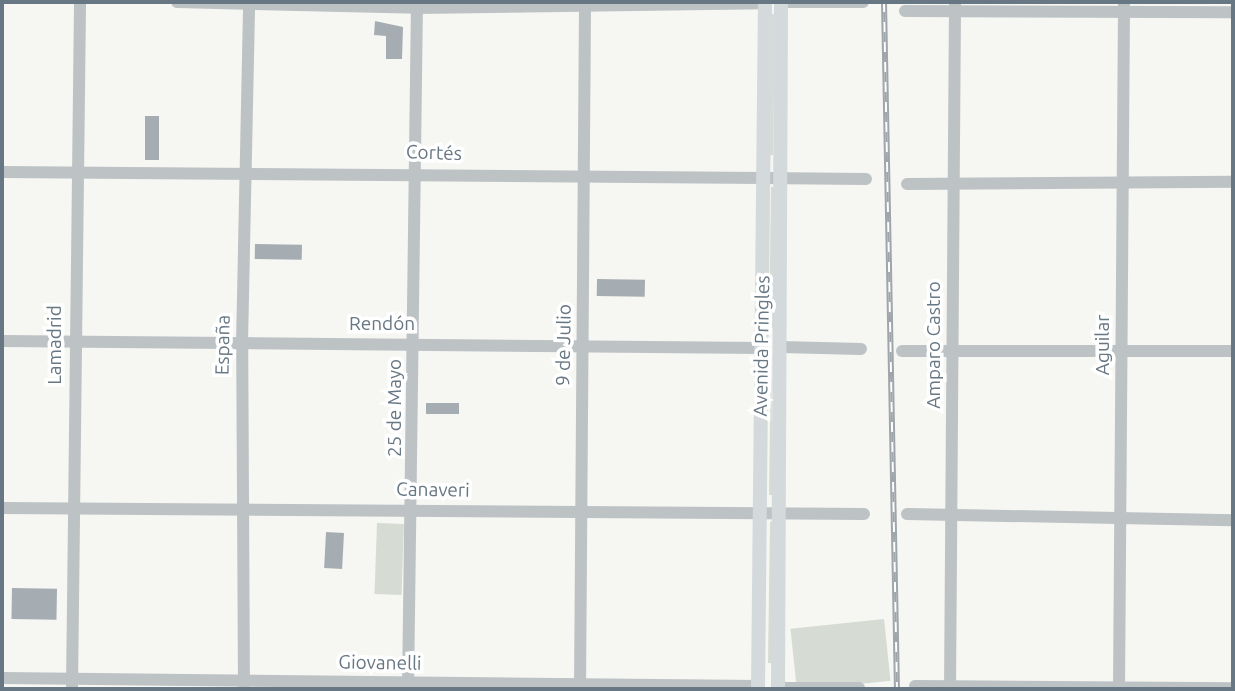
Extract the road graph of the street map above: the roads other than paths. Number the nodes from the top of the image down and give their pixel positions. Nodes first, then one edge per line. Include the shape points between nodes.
1 (80, 2) edge
2 (177, 2) edge
3 (765, 2) edge
4 (780, 2) edge
5 (863, 2) edge
6 (249, 3) edge
7 (585, 3) edge
8 (417, 5) edge
9 (1124, 6) edge
10 (955, 8) edge
11 (905, 11) dead end
12 (1233, 12) edge
13 (247, 171) junction
14 (418, 171) junction
15 (2, 172) edge
16 (76, 174) junction
17 (585, 179) junction
18 (866, 179) dead end
19 (763, 180) junction
20 (780, 181) junction
21 (1123, 181) junction
22 (953, 182) junction
23 (1233, 182) edge
24 (907, 184) dead end
25 (2, 341) edge
26 (415, 342) junction
27 (74, 343) junction
28 (242, 344) junction
29 (583, 347) junction
30 (781, 347) junction
31 (762, 348) junction
32 (861, 349) dead end
33 (953, 350) junction
34 (902, 351) dead end
35 (1122, 351) junction
36 (1233, 351) edge
37 (2, 508) edge
38 (73, 508) junction
39 (413, 508) junction
40 (244, 511) junction
41 (581, 512) junction
42 (760, 513) junction
43 (780, 513) junction
44 (864, 513) dead end
45 (908, 514) dead end
46 (952, 515) junction
47 (1122, 519) junction
48 (1233, 520) edge
49 (2, 678) edge
50 (71, 684) edge
51 (244, 685) edge
52 (408, 686) edge
53 (580, 686) edge
54 (915, 687) dead end
55 (757, 688) edge
56 (859, 688) edge
57 (950, 688) edge
58 (1119, 688) edge
59 (1233, 688) edge
60 (778, 689) edge

1 - 16 street, Lamadrid
2 - 6 street
3 - 7 street
3 - 19 main road, Avenida Pringles
4 - 5 street
4 - 20 main road, Avenida Pringles
6 - 8 street
6 - 13 street, España
7 - 8 street
7 - 17 street, 9 de Julio
8 - 14 street, 25 de Mayo
9 - 10 street
9 - 12 street
9 - 21 street, Aguilar
10 - 11 street
10 - 22 street, Amparo Castro
13 - 14 street, Cortés
13 - 16 street, Cortés
13 - 28 street, España
14 - 17 street, Cortés
14 - 26 street, 25 de Mayo
15 - 16 street, Cortés
16 - 27 street, Lamadrid
17 - 19 street, Cortés
17 - 29 street, 9 de Julio
18 - 20 street, Cortés
19 - 20 street, Cortés
19 - 31 main road, Avenida Pringles
20 - 30 main road, Avenida Pringles
21 - 22 street
21 - 23 street
21 - 35 street, Aguilar
22 - 24 street
22 - 33 street, Amparo Castro
25 - 27 street, Rendón
26 - 28 street, Rendón
26 - 29 street, Rendón
26 - 39 street, 25 de Mayo
27 - 28 street, Rendón
27 - 38 street, Lamadrid
28 - 40 street, España
29 - 31 street, Rendón
29 - 41 street, 9 de Julio
30 - 32 street
30 - 43 main road, Avenida Pringles
31 - 42 main road, Avenida Pringles
33 - 34 street
33 - 35 street
33 - 46 street, Amparo Castro
35 - 36 street
35 - 47 street, Aguilar
37 - 38 street, Canaveri
38 - 40 street, Canaveri
38 - 50 street, Lamadrid
39 - 40 street, Canaveri
39 - 41 street, Canaveri
39 - 52 street, 25 de Mayo
40 - 51 street, España
41 - 42 street, Canaveri
41 - 53 street, 9 de Julio
42 - 43 street, Canaveri
42 - 55 main road, Avenida Pringles
43 - 44 street, Canaveri
43 - 60 main road, Avenida Pringles
45 - 46 street
46 - 47 street
46 - 57 street, Amparo Castro
47 - 48 street
47 - 58 street, Aguilar
49 - 50 street, Giovanelli
50 - 51 street, Giovanelli
51 - 52 street, Giovanelli
52 - 53 street, Giovanelli
53 - 55 street, Giovanelli
54 - 57 street
56 - 60 street
57 - 58 street
58 - 59 street

